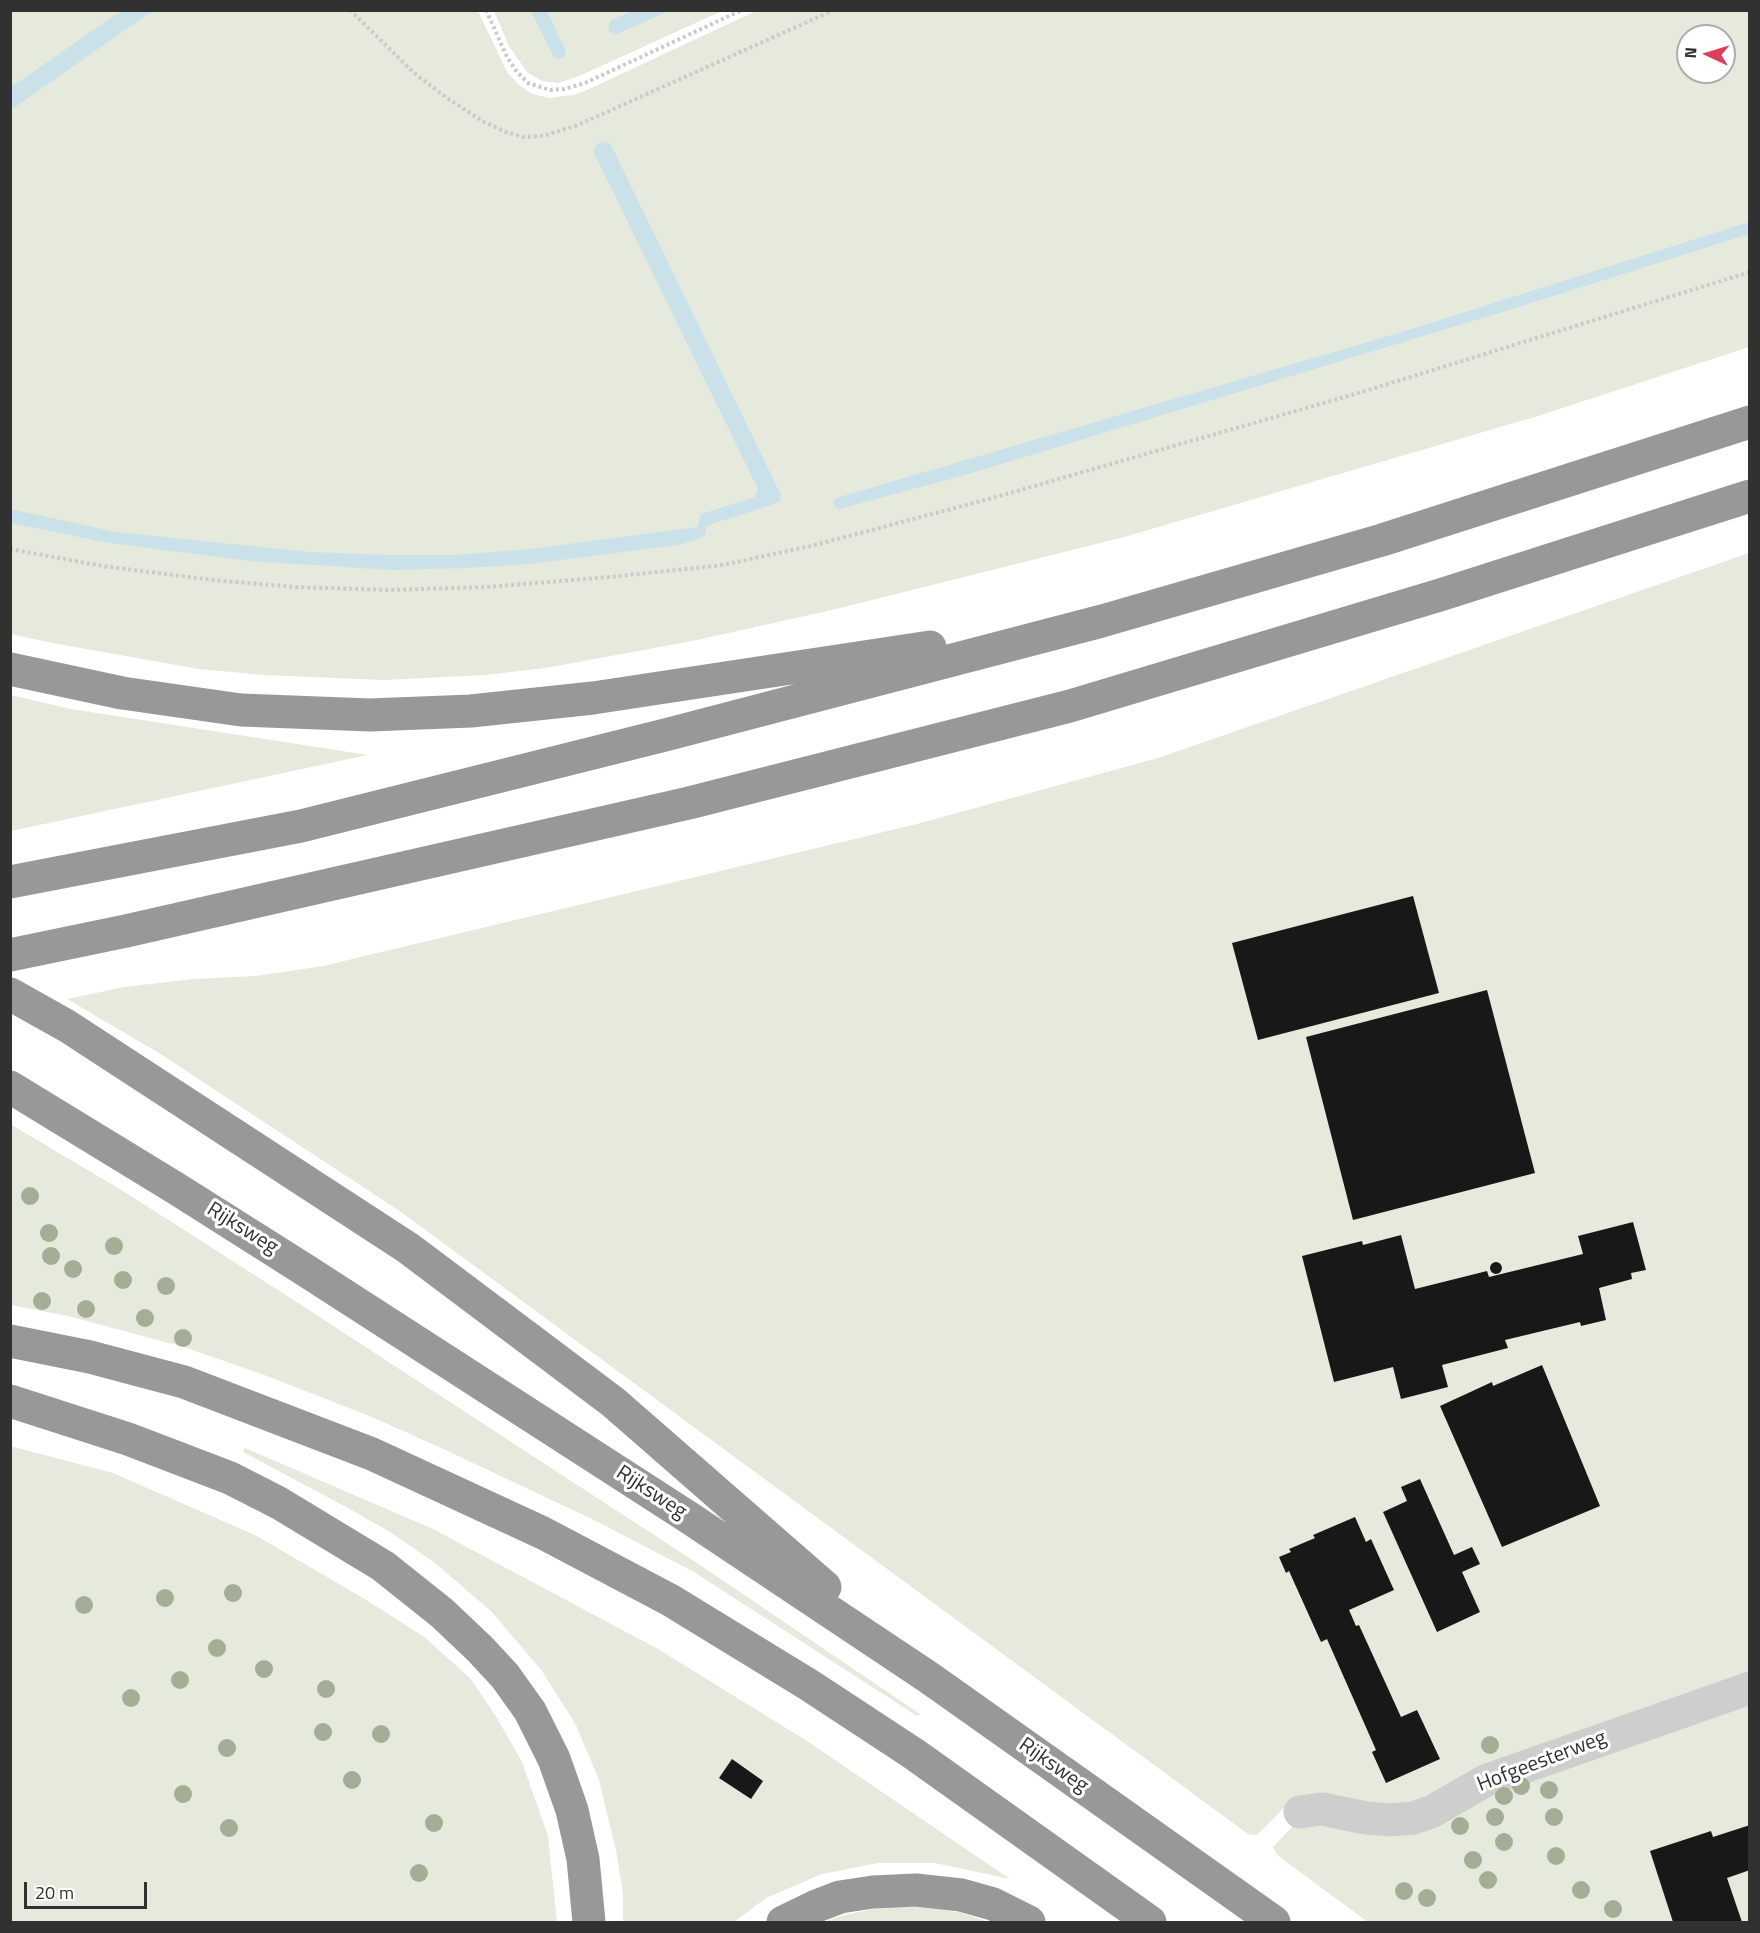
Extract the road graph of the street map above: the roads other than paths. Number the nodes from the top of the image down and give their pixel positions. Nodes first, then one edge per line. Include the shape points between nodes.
1 (1749, 422) edge
2 (1749, 496) edge
3 (1102, 621) junction
4 (10, 669) edge
5 (10, 882) edge
6 (10, 955) edge
7 (10, 994) edge
8 (10, 1087) edge
9 (10, 1341) edge
10 (10, 1401) edge
11 (928, 1677) junction
12 (1749, 1688) edge
13 (1300, 1812) dead end
14 (589, 1923) edge
15 (783, 1923) edge
16 (1029, 1923) edge
17 (1150, 1923) edge
18 (1274, 1923) edge

1 - 3 highway via 1382,540
2 - 6 highway via 1440,596 1070,706 678,806
3 - 4 highway via 593,698 471,711 370,715 241,710 122,693
3 - 5 highway via 301,826
7 - 11 highway via 67,1026 408,1248 502,1317 613,1402
8 - 11 highway, Rijksweg via 296,1263
9 - 17 highway via 184,1382 372,1454 543,1533 670,1600 809,1685 914,1754
10 - 14 highway via 128,1439 230,1478 383,1566 442,1613 505,1677 530,1711 554,1759 572,1810 583,1859
11 - 18 highway, Rijksweg
12 - 13 street, Hofgeesterweg via 1487,1780 1413,1818 1366,1818 1322,1809
15 - 16 highway via 814,1906 840,1898 916,1890 961,1895 993,1904

